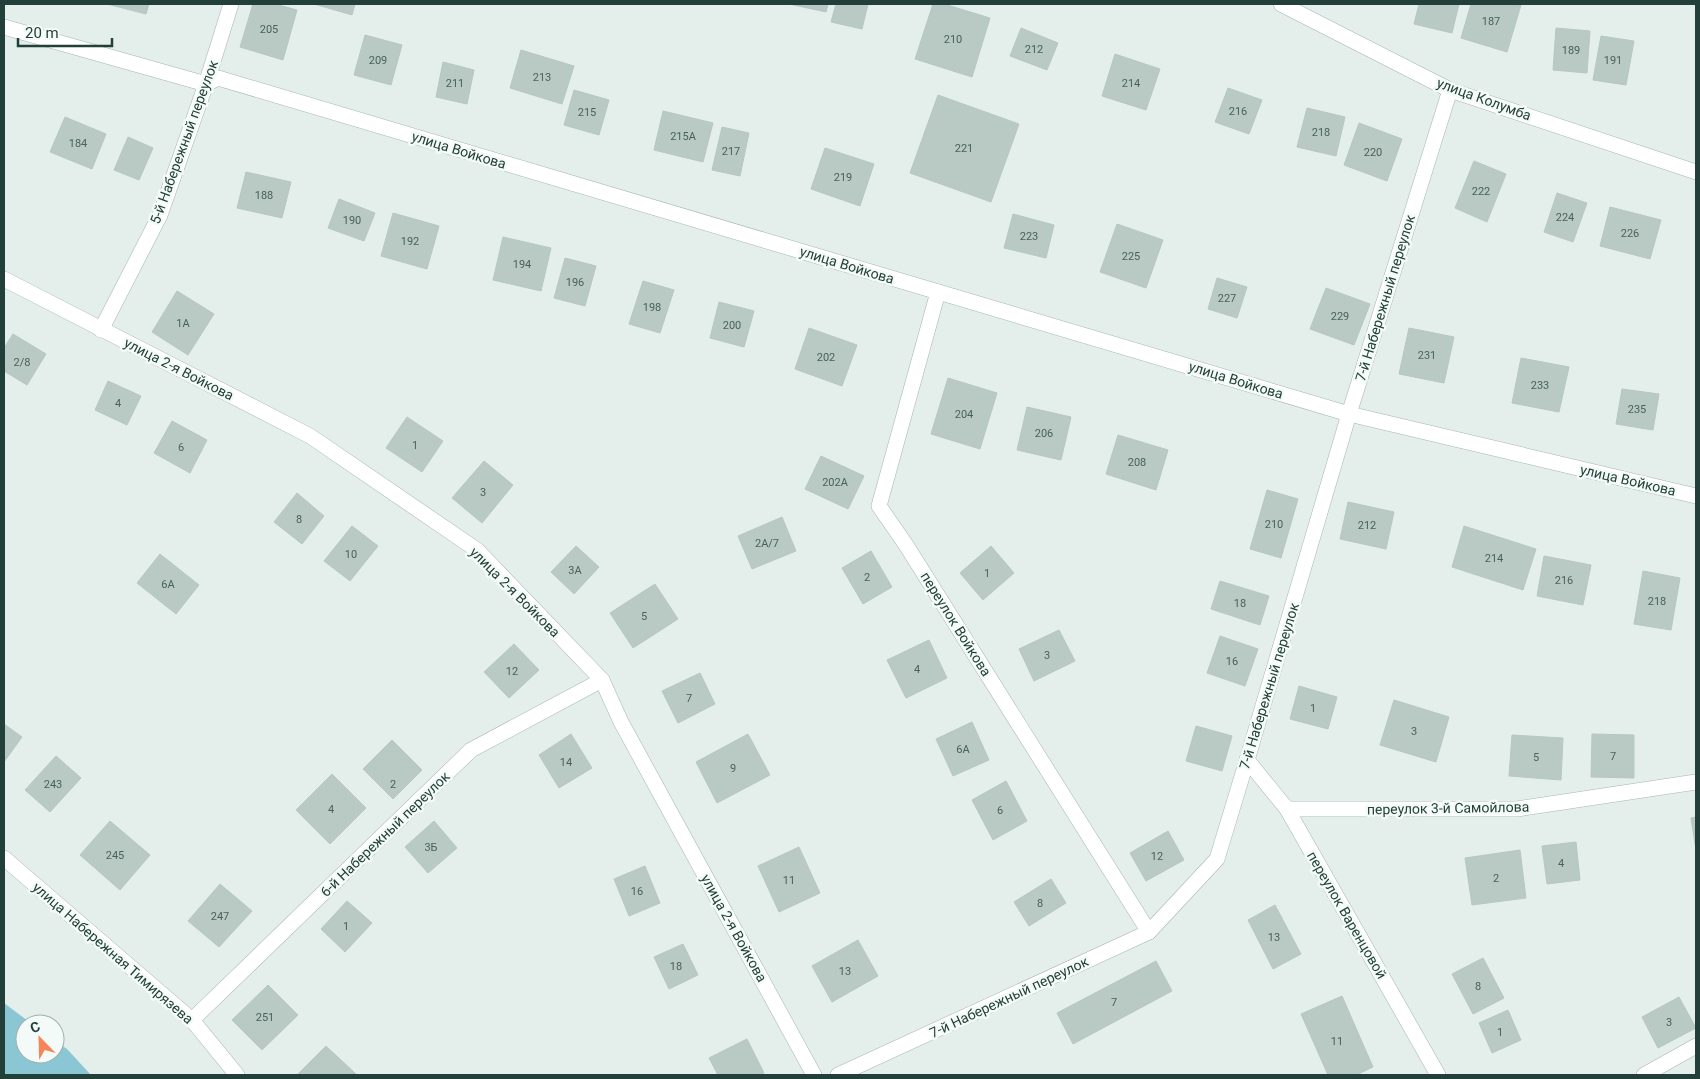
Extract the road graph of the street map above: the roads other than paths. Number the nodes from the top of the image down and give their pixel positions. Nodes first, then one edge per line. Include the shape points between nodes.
1 (232, 4) edge
2 (1281, 4) edge
3 (4, 28) edge
4 (206, 84) junction
5 (1450, 90) junction
6 (1696, 172) edge
7 (4, 279) edge
8 (938, 292) junction
9 (101, 330) junction
10 (1349, 414) junction
11 (1696, 496) edge
12 (602, 680) junction
13 (1247, 760) junction
14 (1696, 782) edge
15 (1287, 809) junction
16 (4, 858) edge
17 (1149, 932) junction
18 (192, 1020) junction
19 (1696, 1046) edge
20 (237, 1075) edge
21 (814, 1075) edge
22 (838, 1075) edge
23 (1438, 1075) edge
24 (1644, 1075) edge

1 - 4 street, 5-й Набережный переулок
2 - 5 street, улица Колумба
3 - 4 street, улица Войкова
4 - 8 street, улица Войкова via 218,78
4 - 9 street, 5-й Набережный переулок via 160,215
5 - 6 street, улица Колумба
5 - 10 street, 7-й Набережный переулок
7 - 9 street, улица 2-я Войкова
8 - 10 street, улица Войкова
8 - 17 street, переулок Войкова via 879,506
9 - 12 street, улица 2-я Войкова via 310,436 477,550
10 - 11 street, улица Войкова
10 - 13 street, 7-й Набережный переулок
12 - 18 street, 6-й Набережный переулок via 471,750
12 - 21 street, улица 2-я Войкова via 621,722
13 - 15 street, переулок Варенцовой
13 - 17 street, 7-й Набережный переулок via 1216,858
14 - 15 street, переулок 3-й Самойлова via 1517,809
15 - 23 street, переулок Варенцовой
16 - 18 street, улица Набережная Тимирязева
17 - 22 street, 7-й Набережный переулок
18 - 20 street, улица Набережная Тимирязева
19 - 24 street

